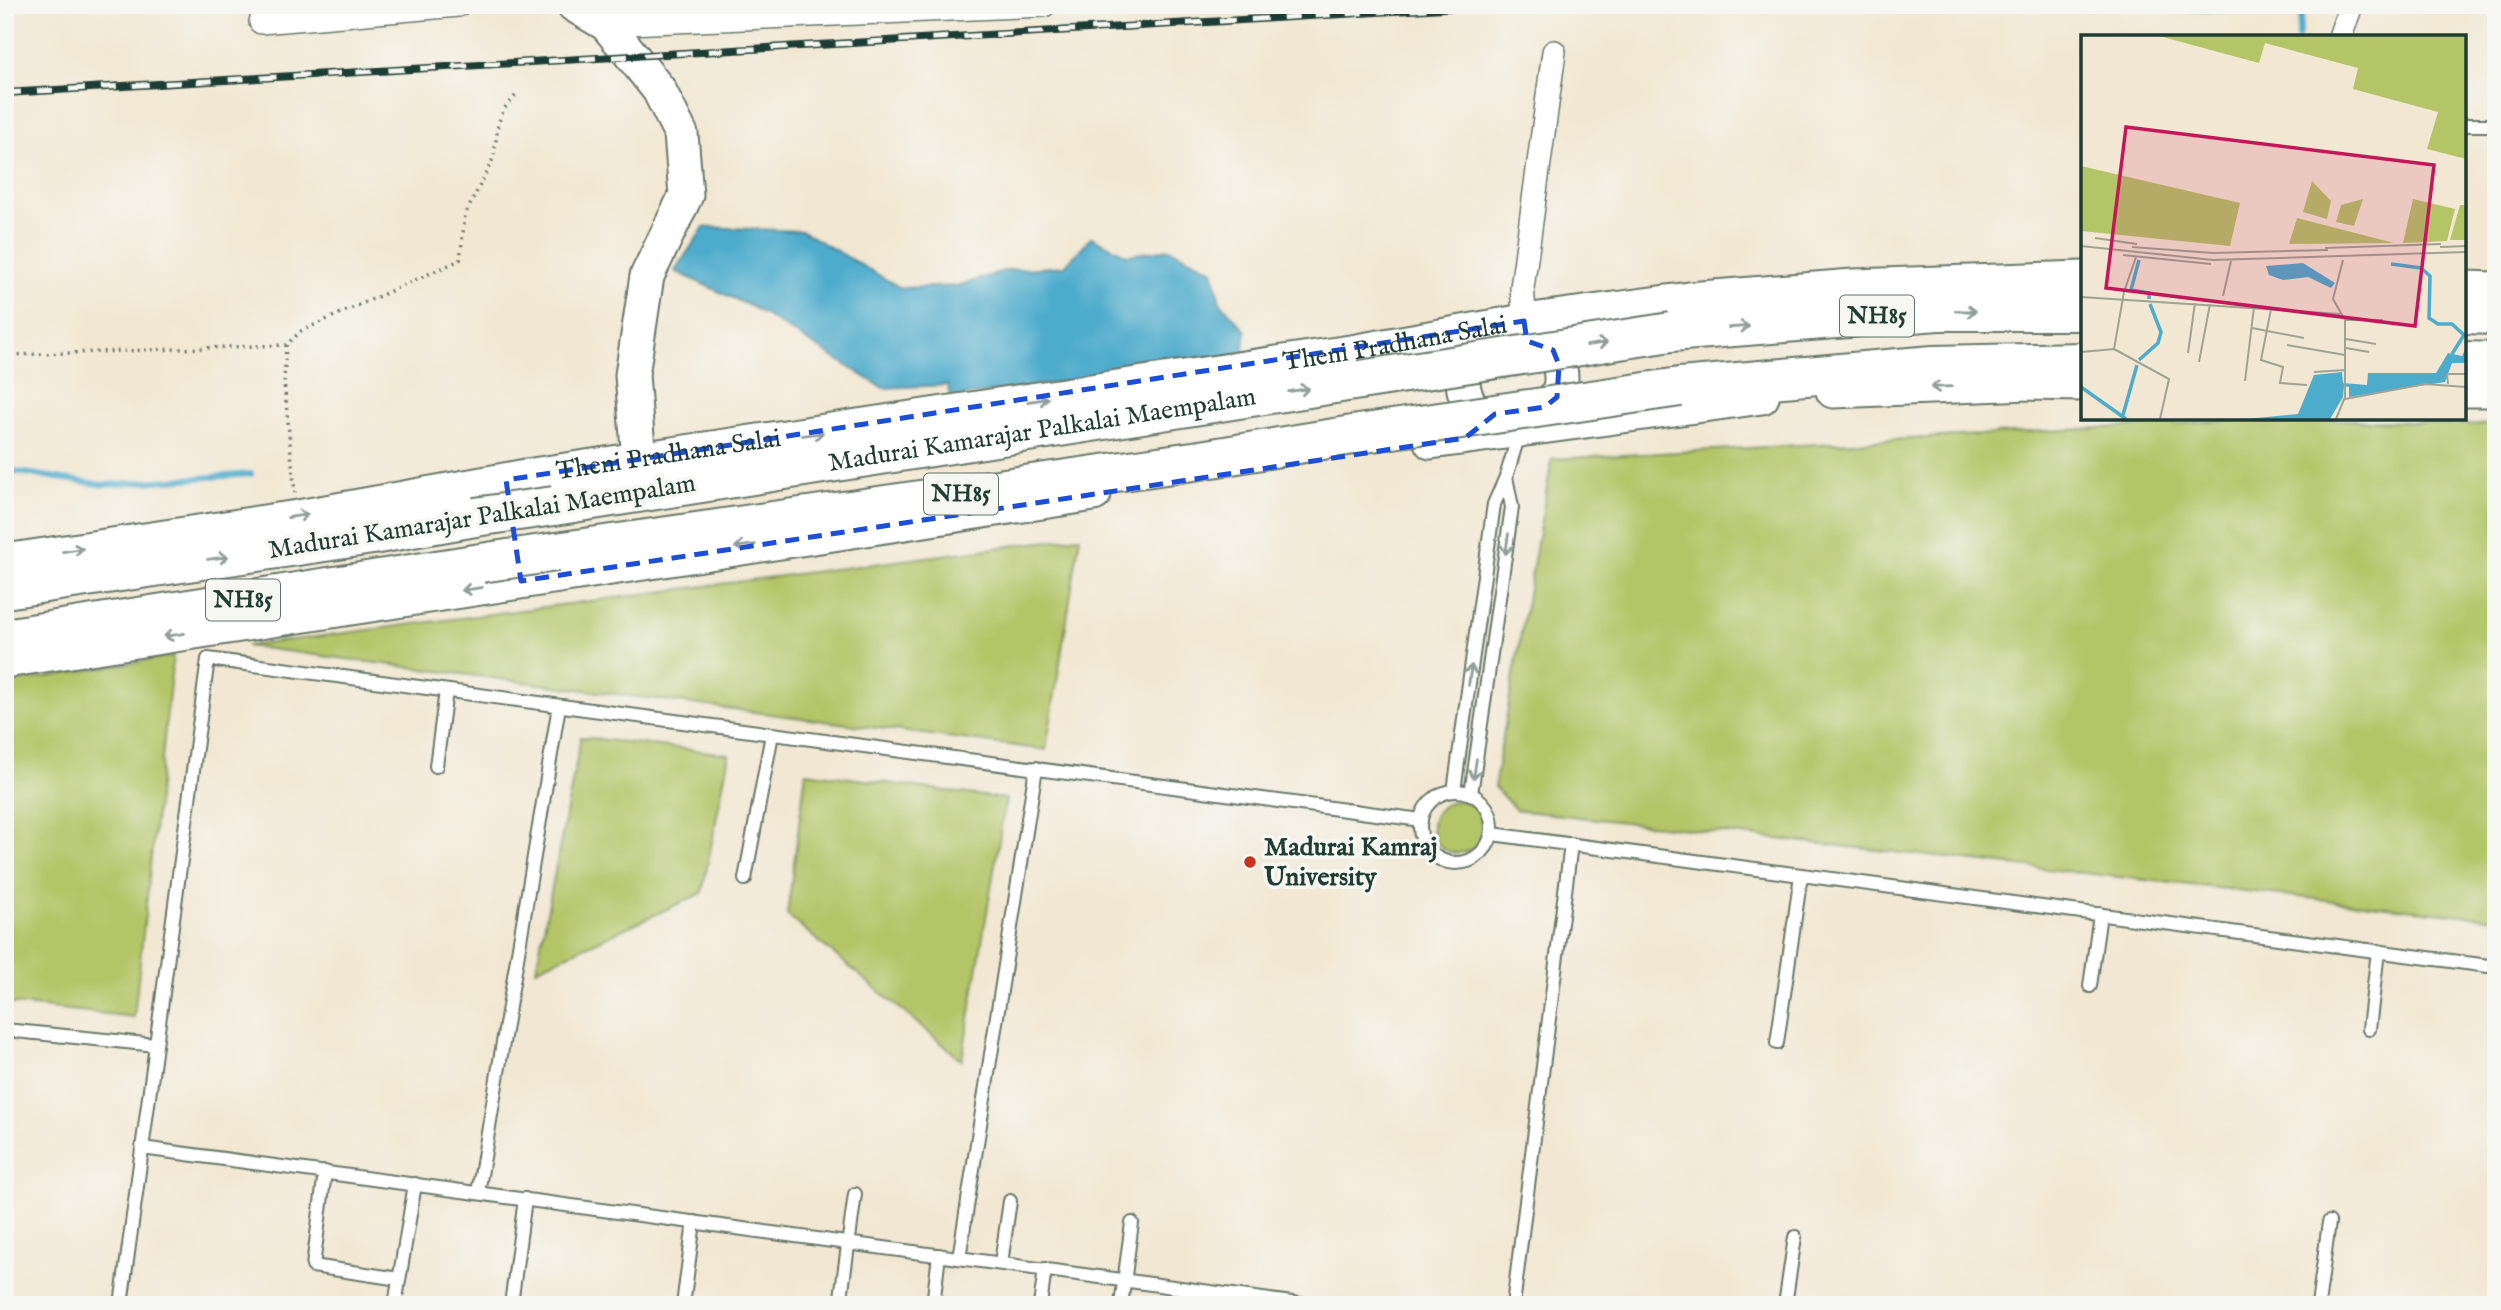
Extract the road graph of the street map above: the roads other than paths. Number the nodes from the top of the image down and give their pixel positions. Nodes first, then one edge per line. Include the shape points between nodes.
1 (458, 5) edge
2 (574, 5) edge
3 (1044, 5) edge
4 (2351, 5) edge
5 (261, 22) dead end
6 (606, 24) junction
7 (2341, 35) edge
8 (1554, 52) dead end
9 (2466, 125) edge
10 (2496, 125) edge
11 (2081, 278) edge
12 (2466, 288) edge
13 (2496, 289) edge
14 (2081, 311) edge
15 (2466, 314) edge
16 (2496, 315) edge
17 (1529, 334) junction
18 (1445, 335) junction
19 (1480, 348) junction
20 (2466, 361) edge
21 (2081, 362) edge
22 (2496, 362) edge
23 (2081, 384) edge
24 (2466, 390) edge
25 (2496, 390) edge
26 (1518, 418) junction
27 (639, 460) junction
28 (1506, 477) junction
29 (506, 480) junction
30 (5, 561) edge
31 (521, 581) junction
32 (5, 589) edge
33 (5, 638) edge
34 (5, 661) edge
35 (446, 691) junction
36 (559, 706) junction
37 (772, 734) junction
38 (436, 766) dead end
39 (1036, 768) junction
40 (1454, 791) junction
41 (1471, 794) junction
42 (1421, 820) junction
43 (1492, 834) junction
44 (1571, 844) junction
45 (1801, 875) junction
46 (745, 879) dead end
47 (2100, 914) junction
48 (2378, 951) junction
49 (2496, 967) edge
50 (2090, 986) dead end
51 (2369, 1029) dead end
52 (5, 1030) edge
53 (1777, 1043) dead end
54 (156, 1045) junction
55 (142, 1148) junction
56 (325, 1172) junction
57 (415, 1184) junction
58 (478, 1193) junction
59 (855, 1194) dead end
60 (525, 1199) junction
61 (1010, 1201) dead end
62 (694, 1222) junction
63 (2329, 1222) dead end
64 (1132, 1223) dead end
65 (1795, 1237) dead end
66 (848, 1243) junction
67 (939, 1255) junction
68 (959, 1258) junction
69 (1001, 1263) junction
70 (1045, 1269) junction
71 (399, 1279) junction
72 (1124, 1280) junction
73 (512, 1297) dead end
74 (1238, 1300) edge
75 (1265, 1302) edge
76 (121, 1305) edge
77 (395, 1305) edge
78 (684, 1305) edge
79 (840, 1305) edge
80 (933, 1305) edge
81 (1040, 1305) edge
82 (1121, 1305) edge
83 (1307, 1305) edge
84 (1513, 1305) edge
85 (1785, 1305) edge
86 (2318, 1305) edge

1 - 5 street
2 - 6 street
3 - 6 street
4 - 7 street
6 - 27 street via 659,90 681,135 686,195 647,276 632,375
8 - 17 street via 1522,288
9 - 10 lane
11 - 17 street, Theni Pradhana Salai / NH85 via 1853,286 1689,299 1562,316
12 - 13 street
32 -> 14 highway, Madurai Kamarajar Palkalai Maempalam / NH85, bridge via 1671,332 1938,311
15 - 16 highway
17 - 18 street, Theni Pradhana Salai / NH85
17 - 19 street
17 - 26 street via 1553,350 1561,380 1557,397
18 - 19 street
27 -> 18 street, Theni Pradhana Salai / NH85
19 - 26 street via 1465,363 1465,395 1474,409
20 - 22 highway
21 - 33 highway, Madurai Kamarajar Palkalai Maempalam / NH85, bridge via 1933,365 1680,387 481,563
23 -> 26 street, NH85 via 1797,392 1581,422
24 - 25 street
26 - 28 lane
26 -> 31 street, NH85 via 1465,438
27 - 29 street, Theni Pradhana Salai / NH85
40 -> 28 lane via 1493,504
28 -> 41 lane via 1512,507
30 -> 29 street, Theni Pradhana Salai / NH85
29 - 31 street
31 -> 34 street, NH85
35 - 36 lane
35 - 38 lane
35 - 54 lane via 208,659
36 - 37 lane
36 - 58 lane
37 - 39 lane
37 - 46 lane
39 - 42 lane
39 - 68 lane
40 - 41 lane
40 - 42 lane via 1431,801
41 - 43 lane via 1489,811
42 - 43 lane via 1426,847 1438,858 1454,863 1478,856
43 - 44 lane
44 - 45 lane
44 - 84 lane
45 - 47 lane
45 - 53 lane
47 - 48 lane
47 - 50 lane
48 - 49 lane
48 - 51 lane
52 - 54 lane
54 - 55 lane
55 - 56 lane
55 - 76 lane
56 - 57 lane
56 - 71 lane via 313,1266
57 - 58 lane
57 - 71 lane
58 - 60 lane
59 - 66 lane
60 - 62 lane
60 - 73 lane
61 - 69 lane
62 - 66 lane
62 - 78 lane
63 - 86 lane
64 - 72 lane
65 - 85 lane
66 - 67 lane
66 - 79 lane
67 - 68 lane
67 - 80 lane
68 - 69 lane
69 - 70 lane
70 - 72 lane
70 - 81 lane
71 - 77 lane
72 - 74 lane
72 - 82 lane
74 - 75 lane
75 - 83 lane

